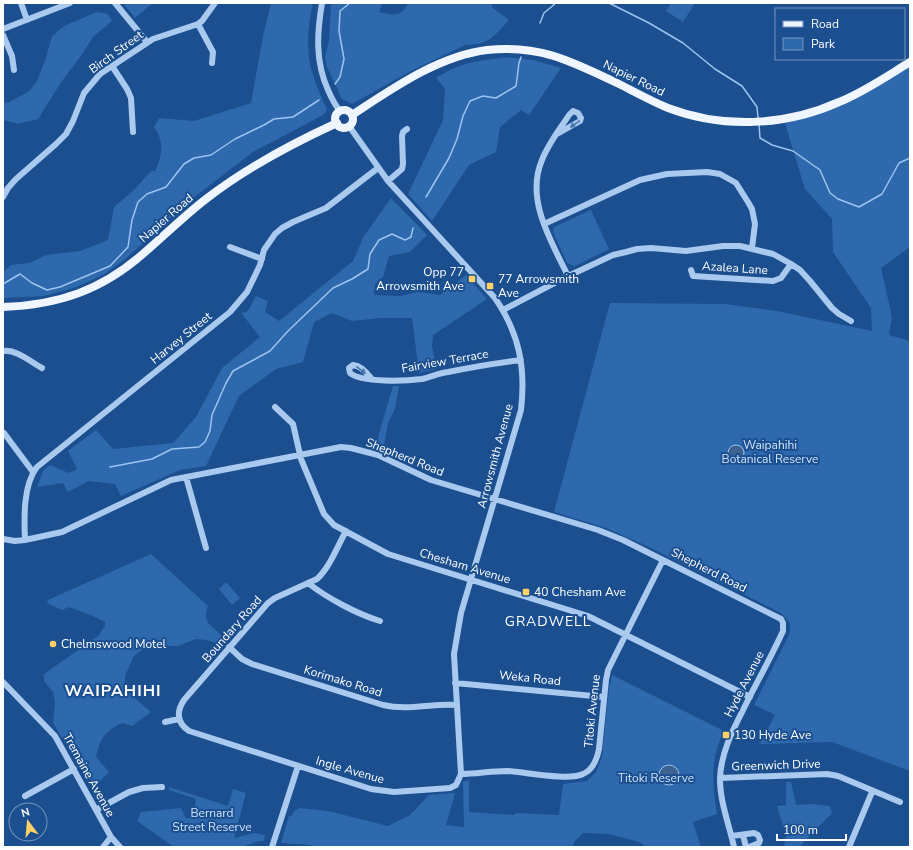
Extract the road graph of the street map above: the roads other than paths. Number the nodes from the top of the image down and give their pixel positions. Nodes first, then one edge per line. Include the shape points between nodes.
1 (21, 3) edge
2 (70, 3) edge
3 (115, 3) edge
4 (215, 3) edge
5 (322, 3) edge
6 (27, 20) junction
7 (198, 24) junction
8 (3, 30) edge
9 (3, 35) edge
10 (147, 42) junction
11 (910, 62) edge
12 (212, 63) dead end
13 (112, 66) junction
14 (14, 70) dead end
15 (340, 111) junction
16 (352, 114) junction
17 (337, 123) junction
18 (349, 126) junction
19 (407, 129) dead end
20 (133, 132) dead end
21 (557, 134) dead end
22 (378, 168) junction
23 (388, 181) junction
24 (3, 195) edge
25 (544, 224) junction
26 (230, 248) dead end
27 (752, 248) junction
28 (262, 259) junction
29 (792, 264) junction
30 (568, 276) junction
31 (692, 276) dead end
32 (3, 307) edge
33 (503, 310) junction
34 (851, 321) dead end
35 (3, 351) edge
36 (521, 360) junction
37 (42, 368) dead end
38 (372, 379) dead end
39 (275, 407) dead end
40 (4, 433) dead end
41 (300, 455) junction
42 (33, 472) junction
43 (186, 476) junction
44 (495, 500) junction
45 (346, 531) junction
46 (3, 539) edge
47 (25, 540) junction
48 (206, 548) dead end
49 (663, 560) junction
50 (471, 579) junction
51 (308, 583) junction
52 (380, 621) dead end
53 (784, 626) joint
54 (625, 635) junction
55 (229, 647) junction
56 (3, 682) edge
57 (455, 683) junction
58 (604, 697) junction
59 (750, 697) junction
60 (457, 705) junction
61 (179, 719) junction
62 (165, 722) dead end
63 (298, 766) junction
64 (74, 769) junction
65 (461, 774) junction
66 (720, 778) junction
67 (162, 787) dead end
68 (872, 792) junction
69 (25, 796) dead end
70 (900, 802) dead end
71 (96, 810) junction
72 (743, 835) junction
73 (732, 836) junction
74 (112, 837) junction
75 (103, 847) edge
76 (120, 847) edge
77 (272, 847) edge
78 (734, 847) edge
79 (746, 847) edge
80 (749, 847) edge
81 (848, 847) edge

1 - 6 street
2 - 6 street
3 - 10 street
4 - 7 street
5 - 15 street via 318,56 324,80
6 - 8 street
7 - 10 street, Birch Street
7 - 12 street via 213,52
9 - 14 street via 12,56
10 - 13 street, Birch Street
11 - 16 main road, Napier Road via 854,95 825,108 785,118 746,122 710,119 669,108 574,62 548,54 519,49 487,50 436,65
13 - 20 street via 131,98
13 - 24 street, Birch Street via 89,86 66,134
15 - 16 main road
15 - 17 main road via 336,116
16 - 18 main road via 353,120
17 - 18 main road via 341,127
17 - 32 main road, Napier Road via 238,176 205,199 144,253 110,278 80,293 49,302
18 - 22 street, Arrowsmith Avenue
19 - 23 street via 402,136 402,169
21 - 25 street via 542,160 535,186 536,200
22 - 23 street, Arrowsmith Avenue
22 - 28 street, Harvey Street via 326,208 282,228 264,250
23 - 33 street, Arrowsmith Avenue via 486,287
25 - 27 street via 640,180 667,174 707,172 720,174 736,183 748,202 755,224
25 - 30 street
26 - 28 street
27 - 29 street via 773,254
27 - 30 street via 723,246 686,252 637,249 613,255
28 - 42 street, Harvey Street via 247,292 230,312
29 - 31 street, Azalea Lane via 781,278 773,281
29 - 34 street via 832,308
30 - 33 street
33 - 36 street, Arrowsmith Avenue via 515,333
35 - 37 street via 14,352
36 - 38 street, Fairview Terrace via 446,372 422,379
36 - 44 street, Arrowsmith Avenue via 521,410
39 - 41 street, Chesham Avenue via 293,424
40 - 42 street
41 - 43 street, Shepherd Road
41 - 44 street, Shepherd Road via 341,448 359,450 390,460 431,480
41 - 45 street, Chesham Avenue via 324,514 334,525
42 - 47 street via 25,506
43 - 47 street, Shepherd Road via 164,483 62,532
43 - 48 street
44 - 49 street, Shepherd Road via 605,532
44 - 50 street, Arrowsmith Avenue
45 - 50 street, Chesham Avenue via 388,554
45 - 51 street, Boundary Road via 326,569
46 - 47 street, Shepherd Road
49 - 53 street, Shepherd Road via 781,619
49 - 54 street, Titoki Avenue
50 - 54 street, Chesham Avenue via 588,616
50 - 57 street, Arrowsmith Avenue via 455,642
51 - 52 street via 360,613
51 - 55 street, Boundary Road via 271,601
53 - 59 street, Hyde Avenue
54 - 58 street, Titoki Avenue via 608,670
54 - 59 street, Chesham Avenue
55 - 60 street, Korimako Road via 252,664 394,708
55 - 61 street, Boundary Road via 184,700 178,712
56 - 64 street, Tremaine Avenue via 52,732
57 - 58 street, Weka Road
57 - 60 street, Arrowsmith Avenue
58 - 65 street, Titoki Avenue via 598,758 583,774 568,777 506,771
59 - 66 street, Hyde Avenue via 725,750
60 - 65 street, Arrowsmith Avenue
61 - 62 street
61 - 63 street via 182,726 189,731
63 - 65 street, Ingle Avenue via 371,789 394,792 450,788 456,785
63 - 77 street
64 - 69 street
64 - 71 street, Tremaine Avenue
66 - 68 street, Greenwich Drive via 828,774
66 - 73 street, Hyde Avenue via 723,807
67 - 71 street via 129,792
68 - 70 street, Greenwich Drive
68 - 81 street
71 - 74 street, Tremaine Avenue
72 - 73 street
72 - 79 street
72 - 80 street via 758,835 758,843
73 - 78 street, Hyde Avenue
74 - 75 street
74 - 76 street, Tremaine Avenue

